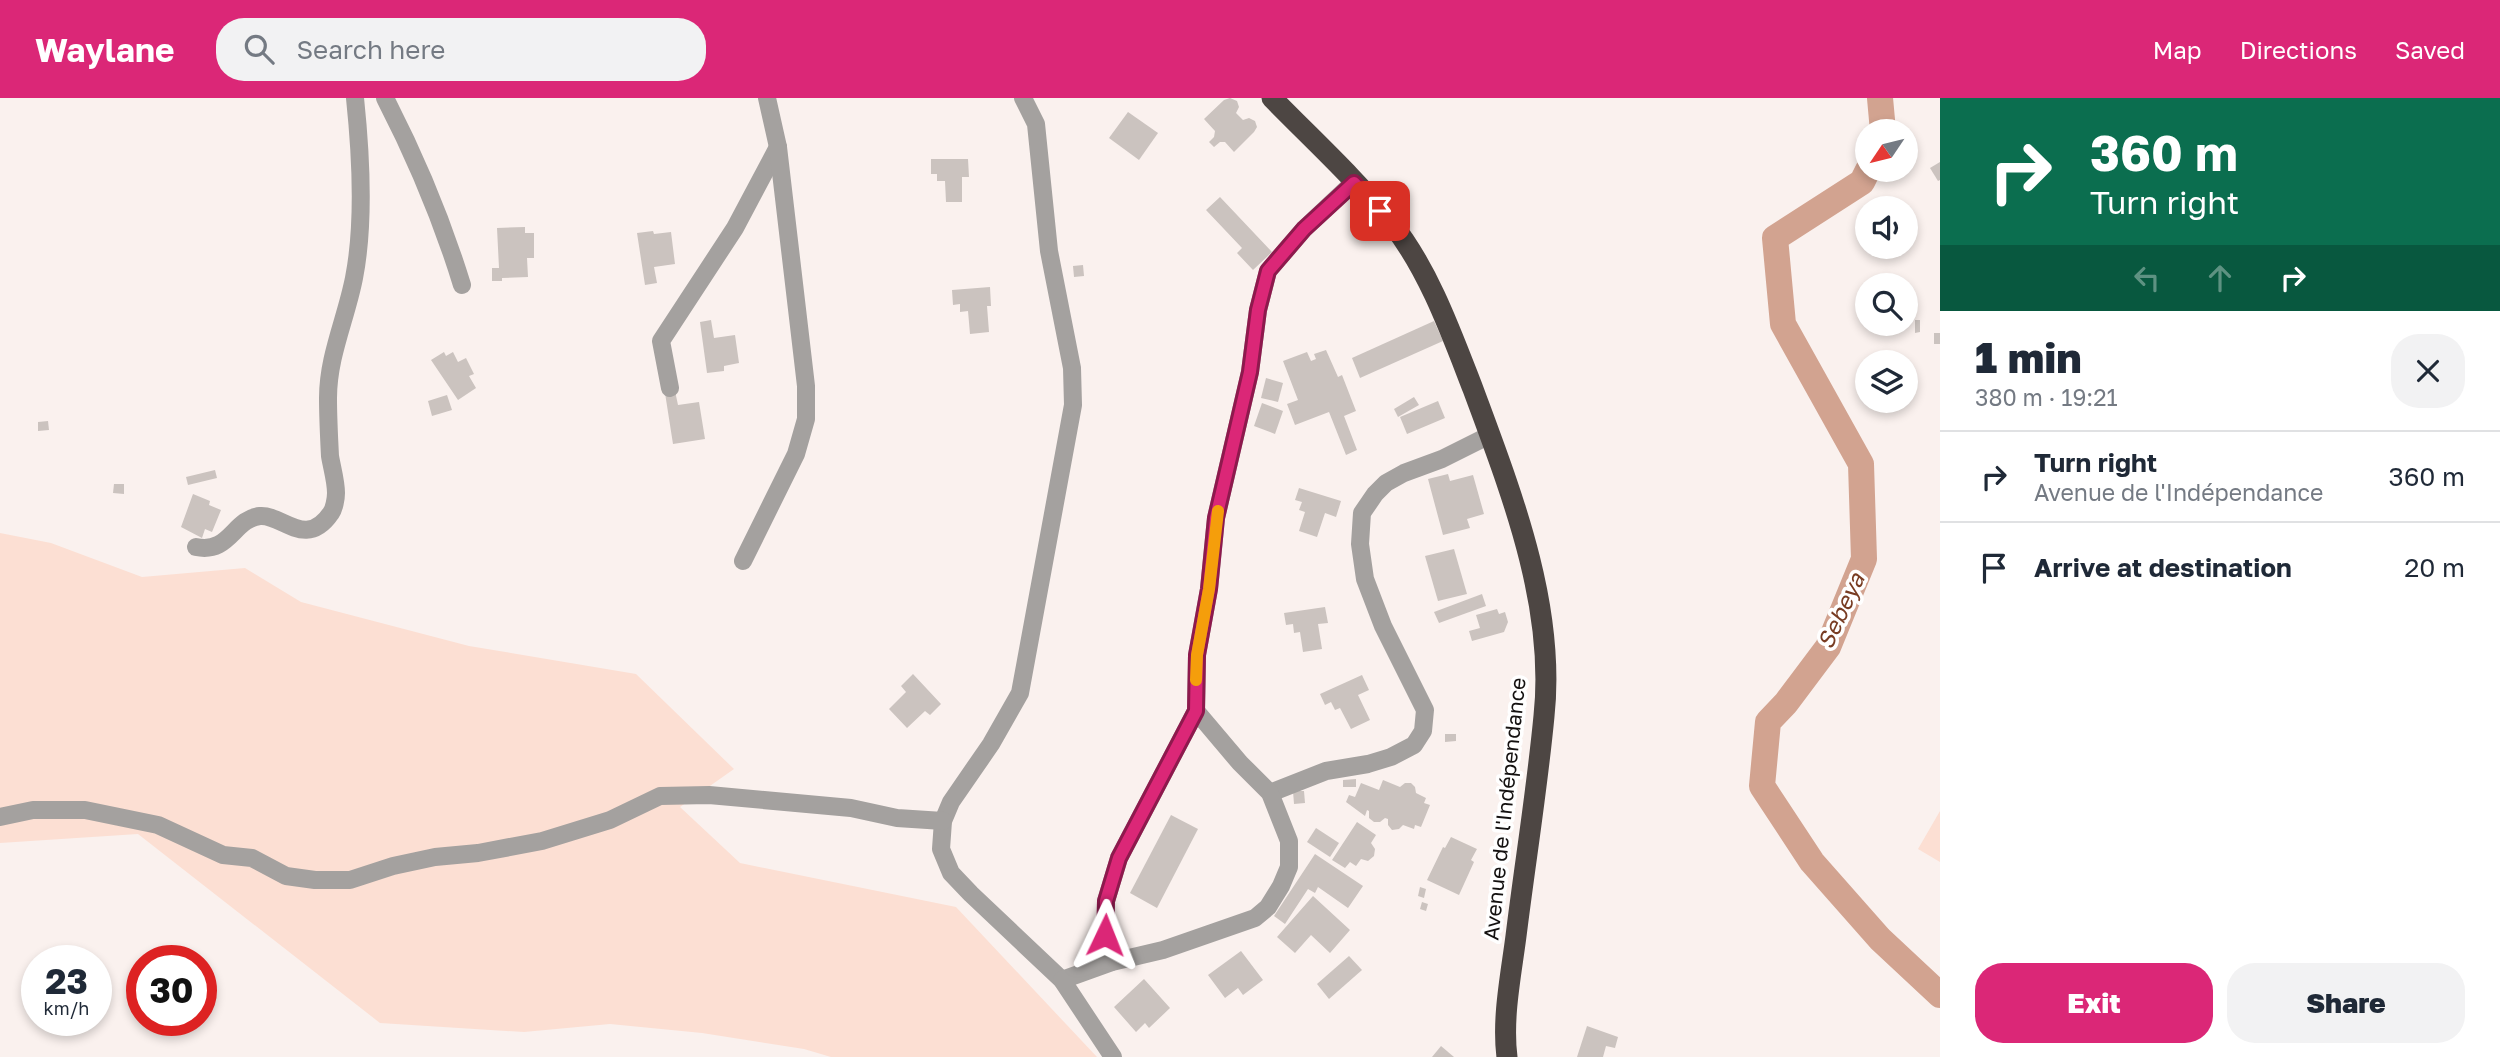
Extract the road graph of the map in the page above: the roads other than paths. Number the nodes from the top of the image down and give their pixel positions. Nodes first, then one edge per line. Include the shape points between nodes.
1 (355, 98) edge
2 (385, 98) edge
3 (767, 98) edge
4 (1023, 98) edge
5 (1272, 98) edge
6 (778, 148) junction
7 (1354, 183) junction
8 (463, 285) dead end
9 (670, 387) dead end
10 (1490, 435) junction
11 (196, 547) dead end
12 (743, 561) dead end
13 (1196, 711) junction
14 (1270, 793) junction
15 (0, 817) edge
16 (943, 821) junction
17 (1112, 962) junction
18 (1062, 980) junction
19 (1113, 1057) edge
20 (1507, 1057) edge

1 - 11 street via 361,196 354,278 333,348 328,396 337,495 332,513 305,530 255,517 214,548
2 - 8 street via 409,145
3 - 6 street
4 - 16 street via 1036,124 1049,251 1072,368 1073,405 1020,693
5 - 7 highway, Avenue de l'Indépendance
6 - 9 street via 735,228 661,341
6 - 12 street via 806,419 796,454
7 - 10 highway, Avenue de l'Indépendance via 1393,225 1443,312
7 - 13 street via 1304,229 1268,271 1216,518 1197,655
10 - 14 street via 1404,473 1375,494 1362,513 1360,544 1366,579 1425,710 1423,731 1414,745 1391,757 1326,771
10 - 20 highway, Avenue de l'Indépendance via 1538,596 1545,657 1545,713 1512,965
13 - 14 street
13 - 17 street via 1119,858 1106,901 1105,935
14 - 17 street via 1289,841 1289,867 1268,907 1255,919 1224,931
15 - 16 street via 33,810 85,810 158,825 223,855 251,858 286,876 315,880 350,880 393,866 542,841 610,820 660,796 709,795
16 - 18 street via 941,849 951,873
17 - 18 street
18 - 19 street

